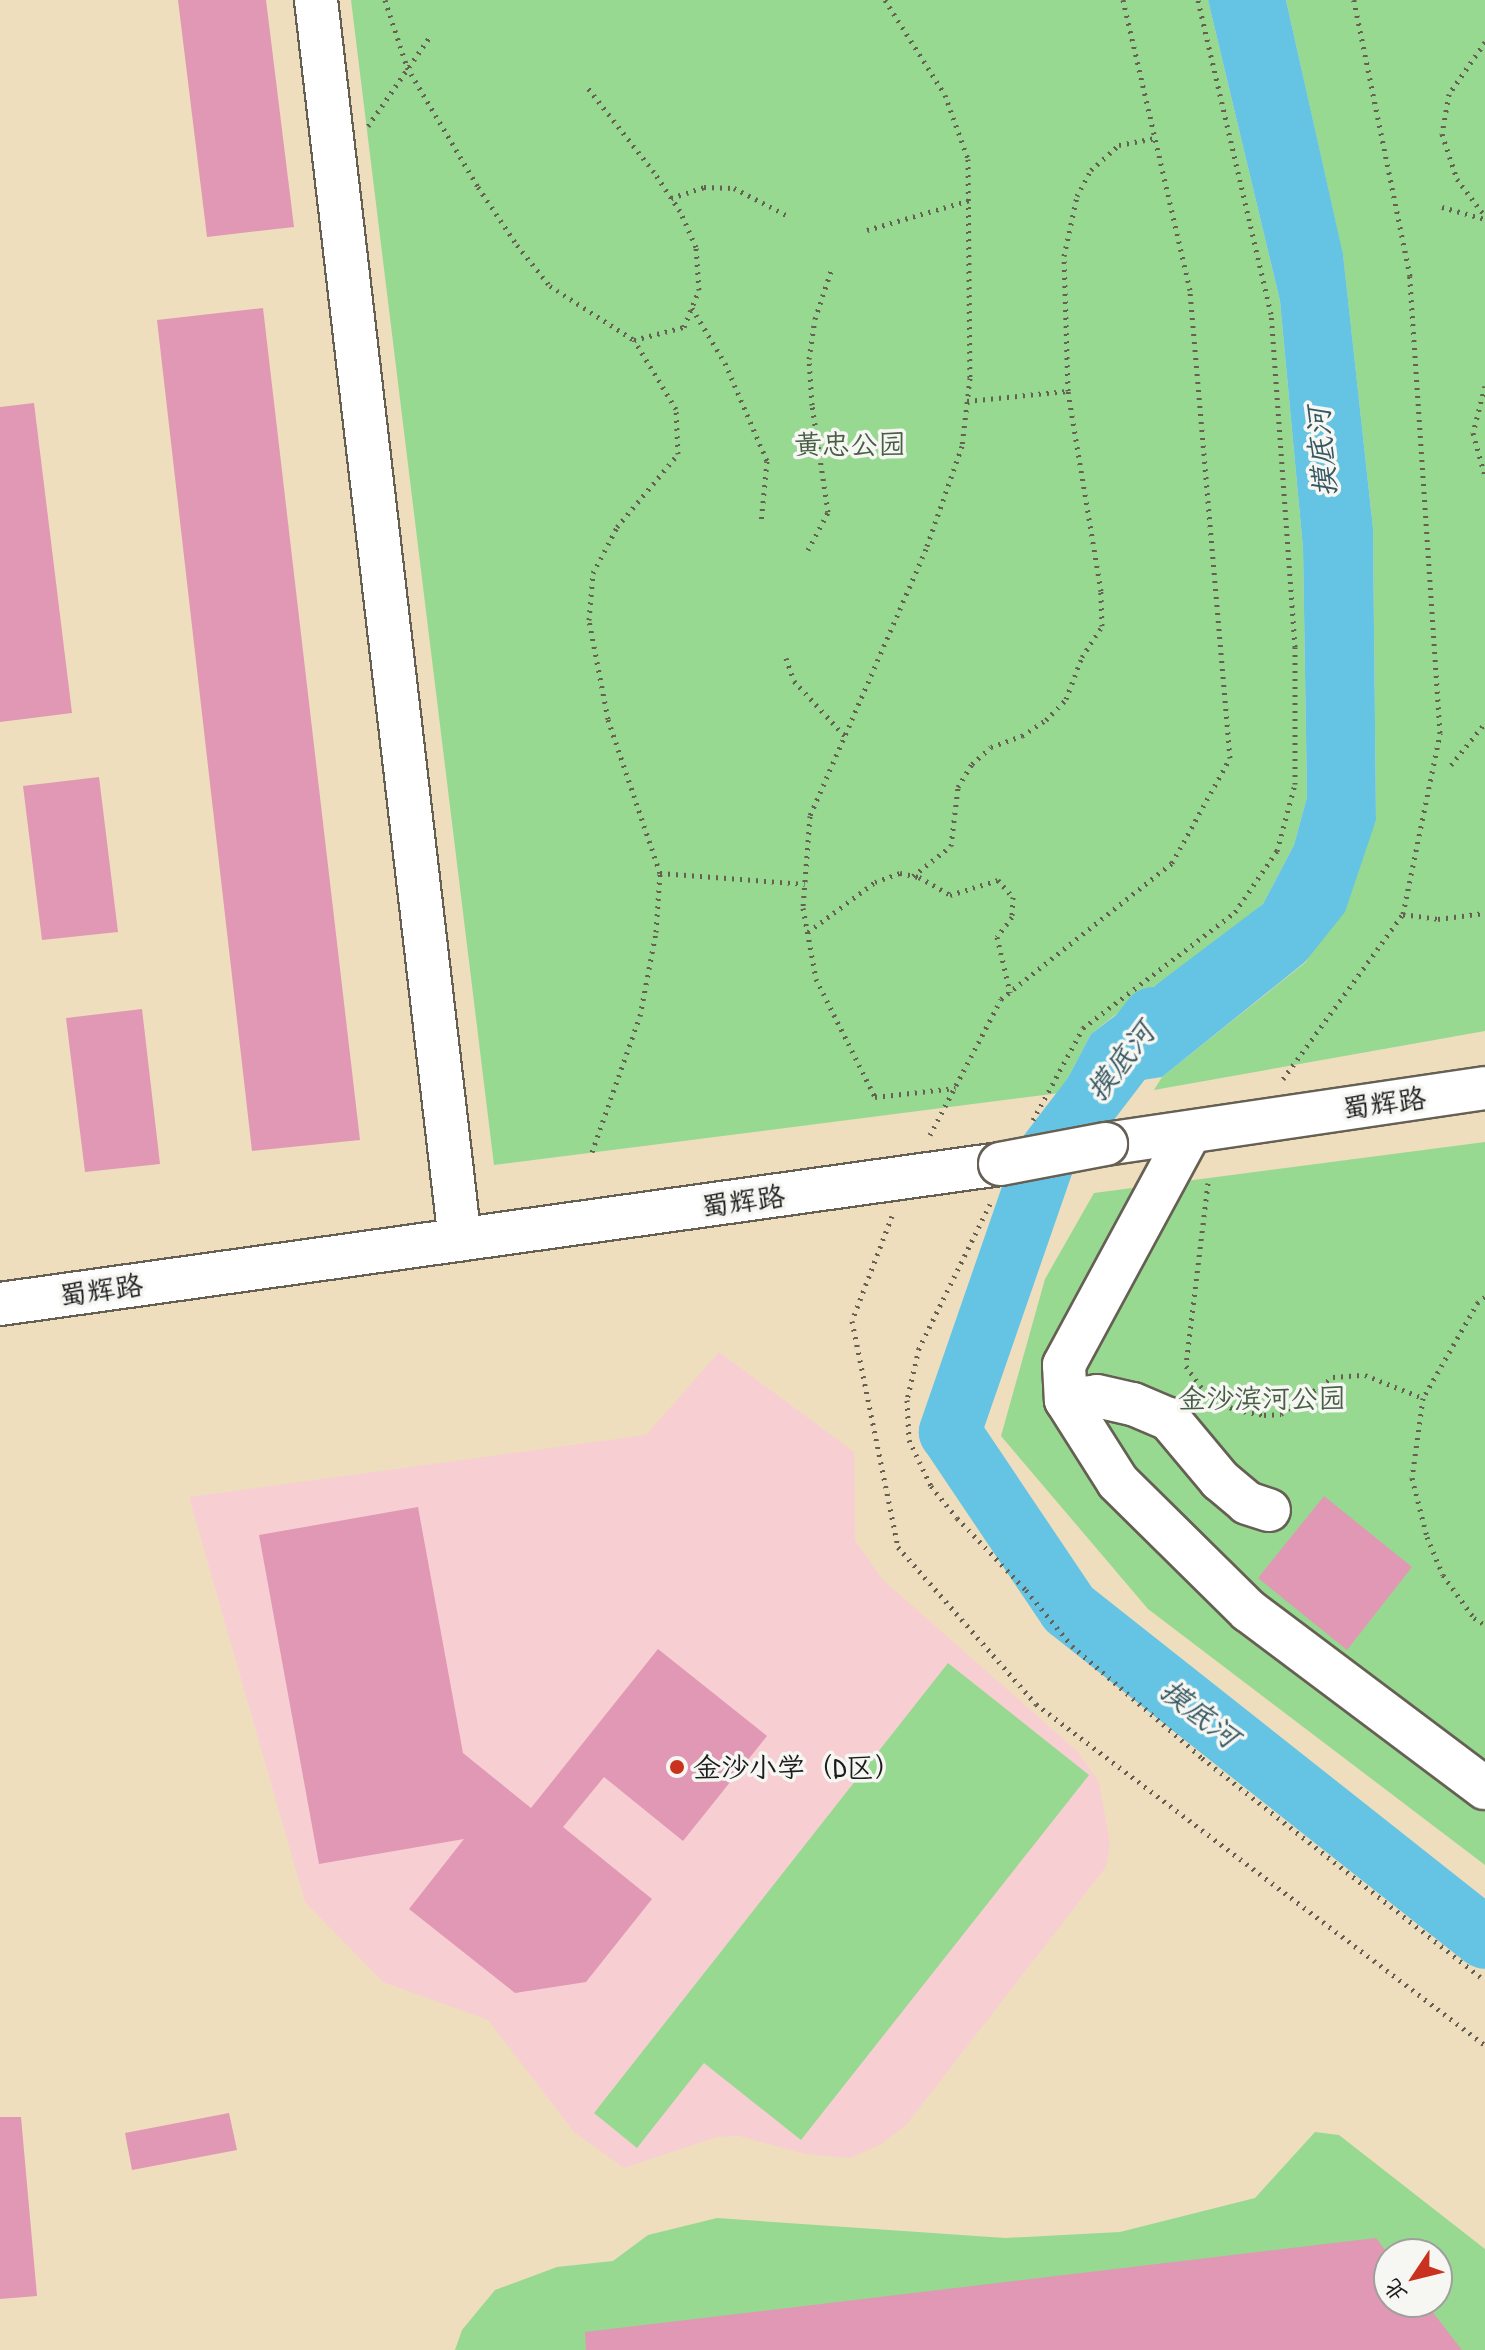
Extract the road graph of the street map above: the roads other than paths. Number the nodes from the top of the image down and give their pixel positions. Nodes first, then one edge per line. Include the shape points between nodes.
1 (316, 0) edge
2 (1485, 1088) edge
3 (1220, 1127) junction
4 (460, 1240) junction
5 (0, 1304) edge
6 (1066, 1400) junction
7 (1269, 1510) dead end
8 (1485, 1788) edge

1 - 4 street
2 - 3 street, 蜀辉路
3 - 4 street, 蜀辉路, bridge via 1106,1144 998,1177 906,1179
3 - 6 street via 1064,1365
4 - 5 street, 蜀辉路
6 - 7 street via 1097,1396 1169,1419 1220,1480 1247,1503
6 - 8 street via 1118,1482 1249,1611

